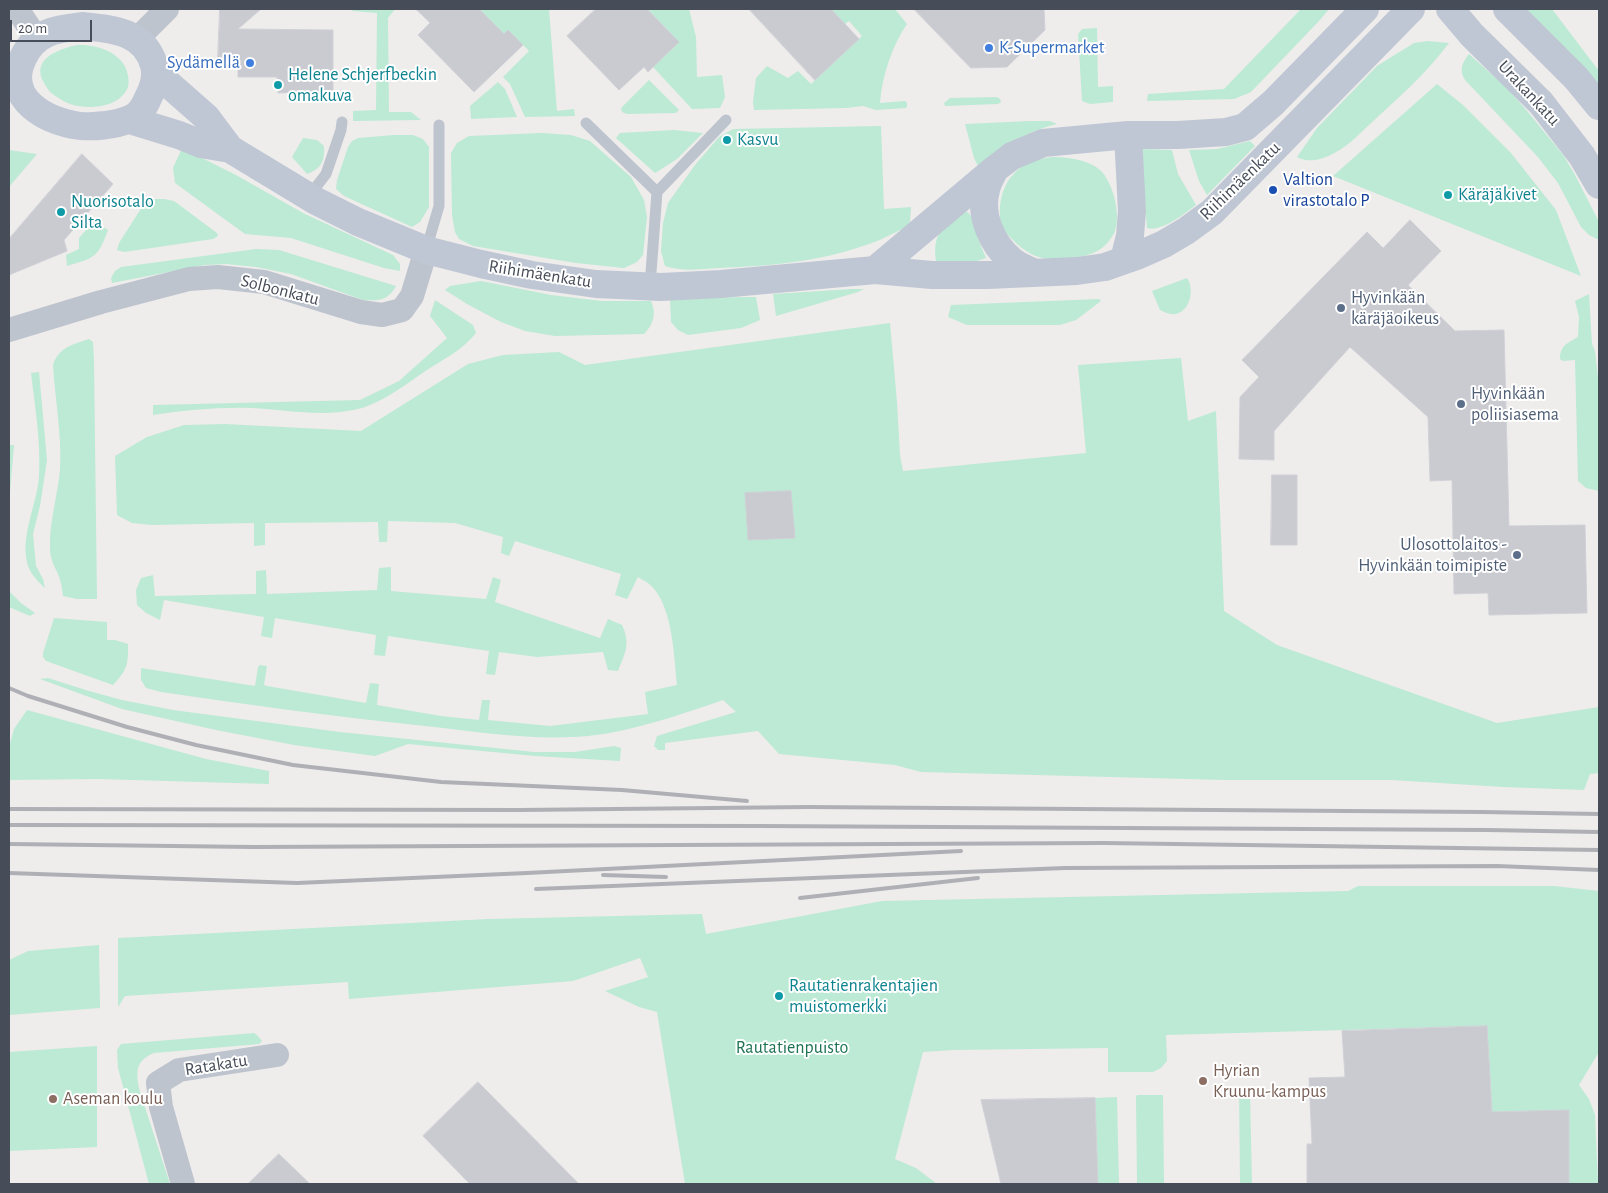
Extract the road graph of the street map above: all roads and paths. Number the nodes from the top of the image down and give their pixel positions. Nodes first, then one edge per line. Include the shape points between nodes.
1 (17, 9) edge
2 (167, 9) edge
3 (1365, 9) edge
4 (1411, 9) edge
5 (1450, 9) edge
6 (1507, 9) edge
7 (37, 39) junction
8 (137, 40) junction
9 (156, 74) junction
10 (17, 102) edge
11 (1599, 106) edge
12 (130, 120) junction
13 (726, 120) dead end
14 (342, 122) dead end
15 (586, 123) dead end
16 (439, 125) dead end
17 (1128, 136) junction
18 (230, 149) junction
19 (995, 169) junction
20 (1599, 185) edge
21 (657, 192) junction
22 (309, 196) junction
23 (426, 250) junction
24 (1124, 260) junction
25 (875, 270) junction
26 (1034, 273) junction
27 (650, 286) junction
28 (9, 330) edge
29 (277, 1056) dead end
30 (183, 1184) edge

1 - 7 street
2 - 8 street
3 - 17 street, Riihimäenkatu via 1273,103 1244,127 1226,132
4 - 24 street, Riihimäenkatu via 1212,212 1164,244
5 - 20 street, Urakankatu via 1541,103 1582,156
6 - 11 street via 1576,78
7 - 8 street via 57,29 83,26 110,28
7 - 10 street via 20,65
8 - 9 street via 148,52
9 - 12 street via 146,102 139,114
9 - 18 street, Riihimäenkatu via 206,117
10 - 12 street via 49,118 80,126 102,126
12 - 18 street, Riihimäenkatu via 201,144
13 - 21 lane
14 - 22 lane via 326,174
15 - 21 lane
16 - 23 lane via 439,206
17 - 19 street, Riihimäenkatu via 1043,143 1012,156
17 - 24 street via 1132,211
18 - 22 street, Riihimäenkatu
19 - 25 street, Riihimäenkatu
19 - 26 street via 986,189 987,223 998,248 1012,261
21 - 27 lane
22 - 23 street, Riihimäenkatu via 358,222
23 - 27 street, Riihimäenkatu via 532,274 596,284
23 - 28 street, Solbonkatu via 412,296 402,310 382,315 361,312 264,282 218,276 189,279
24 - 26 street, Riihimäenkatu via 1105,267
25 - 26 street, Riihimäenkatu via 932,275
25 - 27 street, Riihimäenkatu via 721,284
29 - 30 street, Ratakatu via 179,1070 158,1083 161,1107

